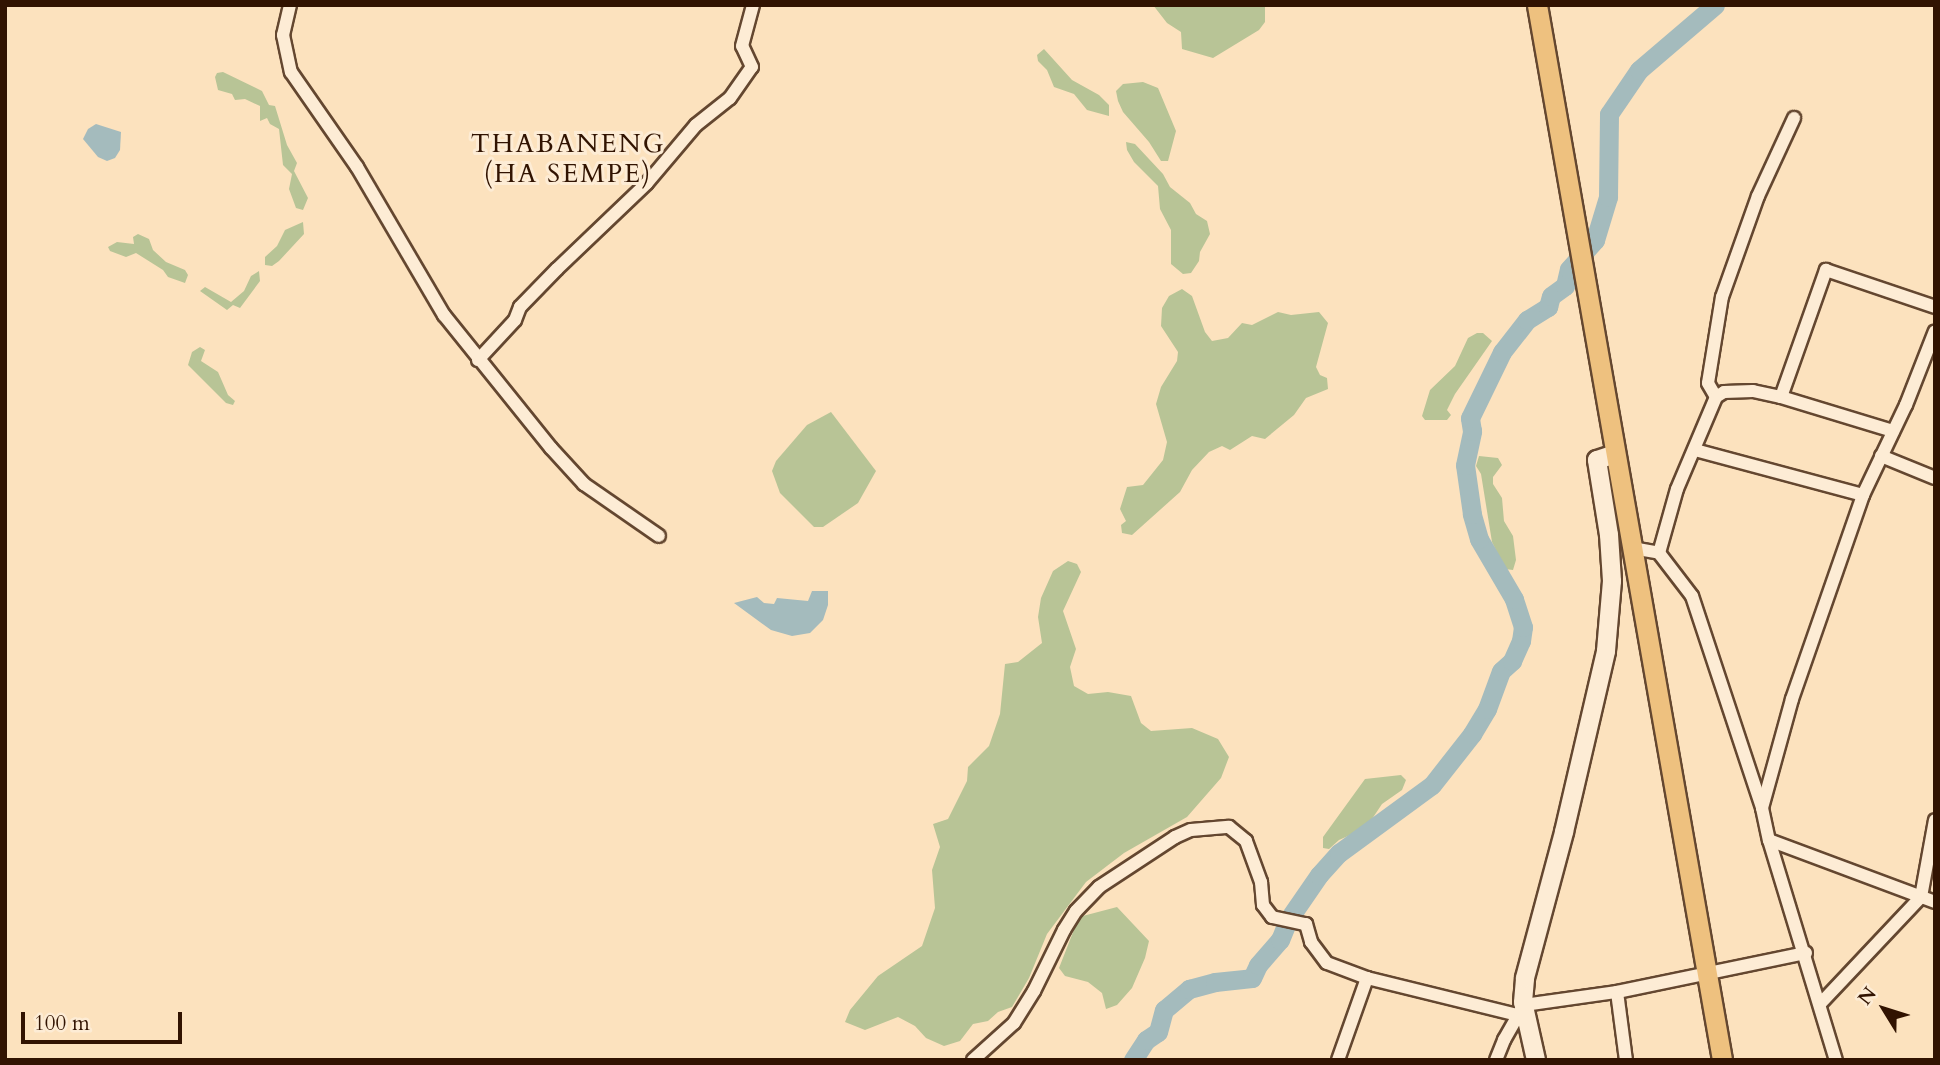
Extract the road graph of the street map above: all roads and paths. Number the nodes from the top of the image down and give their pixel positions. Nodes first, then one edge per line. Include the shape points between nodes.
1 (290, 5) edge
2 (752, 5) edge
3 (1537, 5) edge
4 (1794, 118) dead end
5 (1935, 307) edge
6 (1935, 331) edge
7 (478, 360) junction
8 (1716, 397) junction
9 (1781, 397) junction
10 (1893, 431) junction
11 (1695, 450) junction
12 (1615, 454) junction
13 (1881, 456) junction
14 (1935, 478) edge
15 (1863, 495) junction
16 (659, 536) dead end
17 (1632, 548) junction
18 (1660, 553) junction
19 (1762, 808) junction
20 (1935, 820) edge
21 (1769, 839) junction
22 (1921, 897) junction
23 (1935, 902) edge
24 (1806, 953) junction
25 (1706, 973) junction
26 (1367, 978) junction
27 (1616, 992) junction
28 (1820, 1004) junction
29 (1521, 1010) junction
30 (973, 1060) edge
31 (1338, 1060) edge
32 (1496, 1060) edge
33 (1536, 1060) edge
34 (1626, 1060) edge
35 (1722, 1060) edge
36 (1836, 1060) edge

1 - 7 street via 284,34 291,72 357,167 444,315
2 - 7 street via 742,46 752,67 730,98 696,125 647,183 520,307 515,320
3 - 12 main road
4 - 8 street via 1758,196 1723,297 1707,383
5 - 9 street via 1826,270
6 - 10 street
7 - 16 street via 584,484
8 - 9 street via 1733,390
8 - 11 street
9 - 10 street
10 - 13 street
11 - 15 street
11 - 18 street via 1677,489
12 - 17 main road
12 - 29 street via 1597,460 1612,581 1606,651 1531,950
13 - 14 street
13 - 15 street
15 - 19 street via 1792,699
17 - 18 street
17 - 25 main road
18 - 19 street via 1692,596
19 - 21 street
20 - 22 street
21 - 22 street
21 - 24 street
22 - 23 street
22 - 28 street
24 - 25 street
24 - 28 street
25 - 27 street
25 - 35 main road
26 - 29 street
26 - 30 street via 1327,963 1311,942 1306,925 1272,917 1263,905 1247,841 1239,832 1229,827 1191,830 1099,887 1076,911 1014,1023
26 - 31 street
27 - 29 street
27 - 34 street
28 - 36 street
29 - 32 street
29 - 33 street

